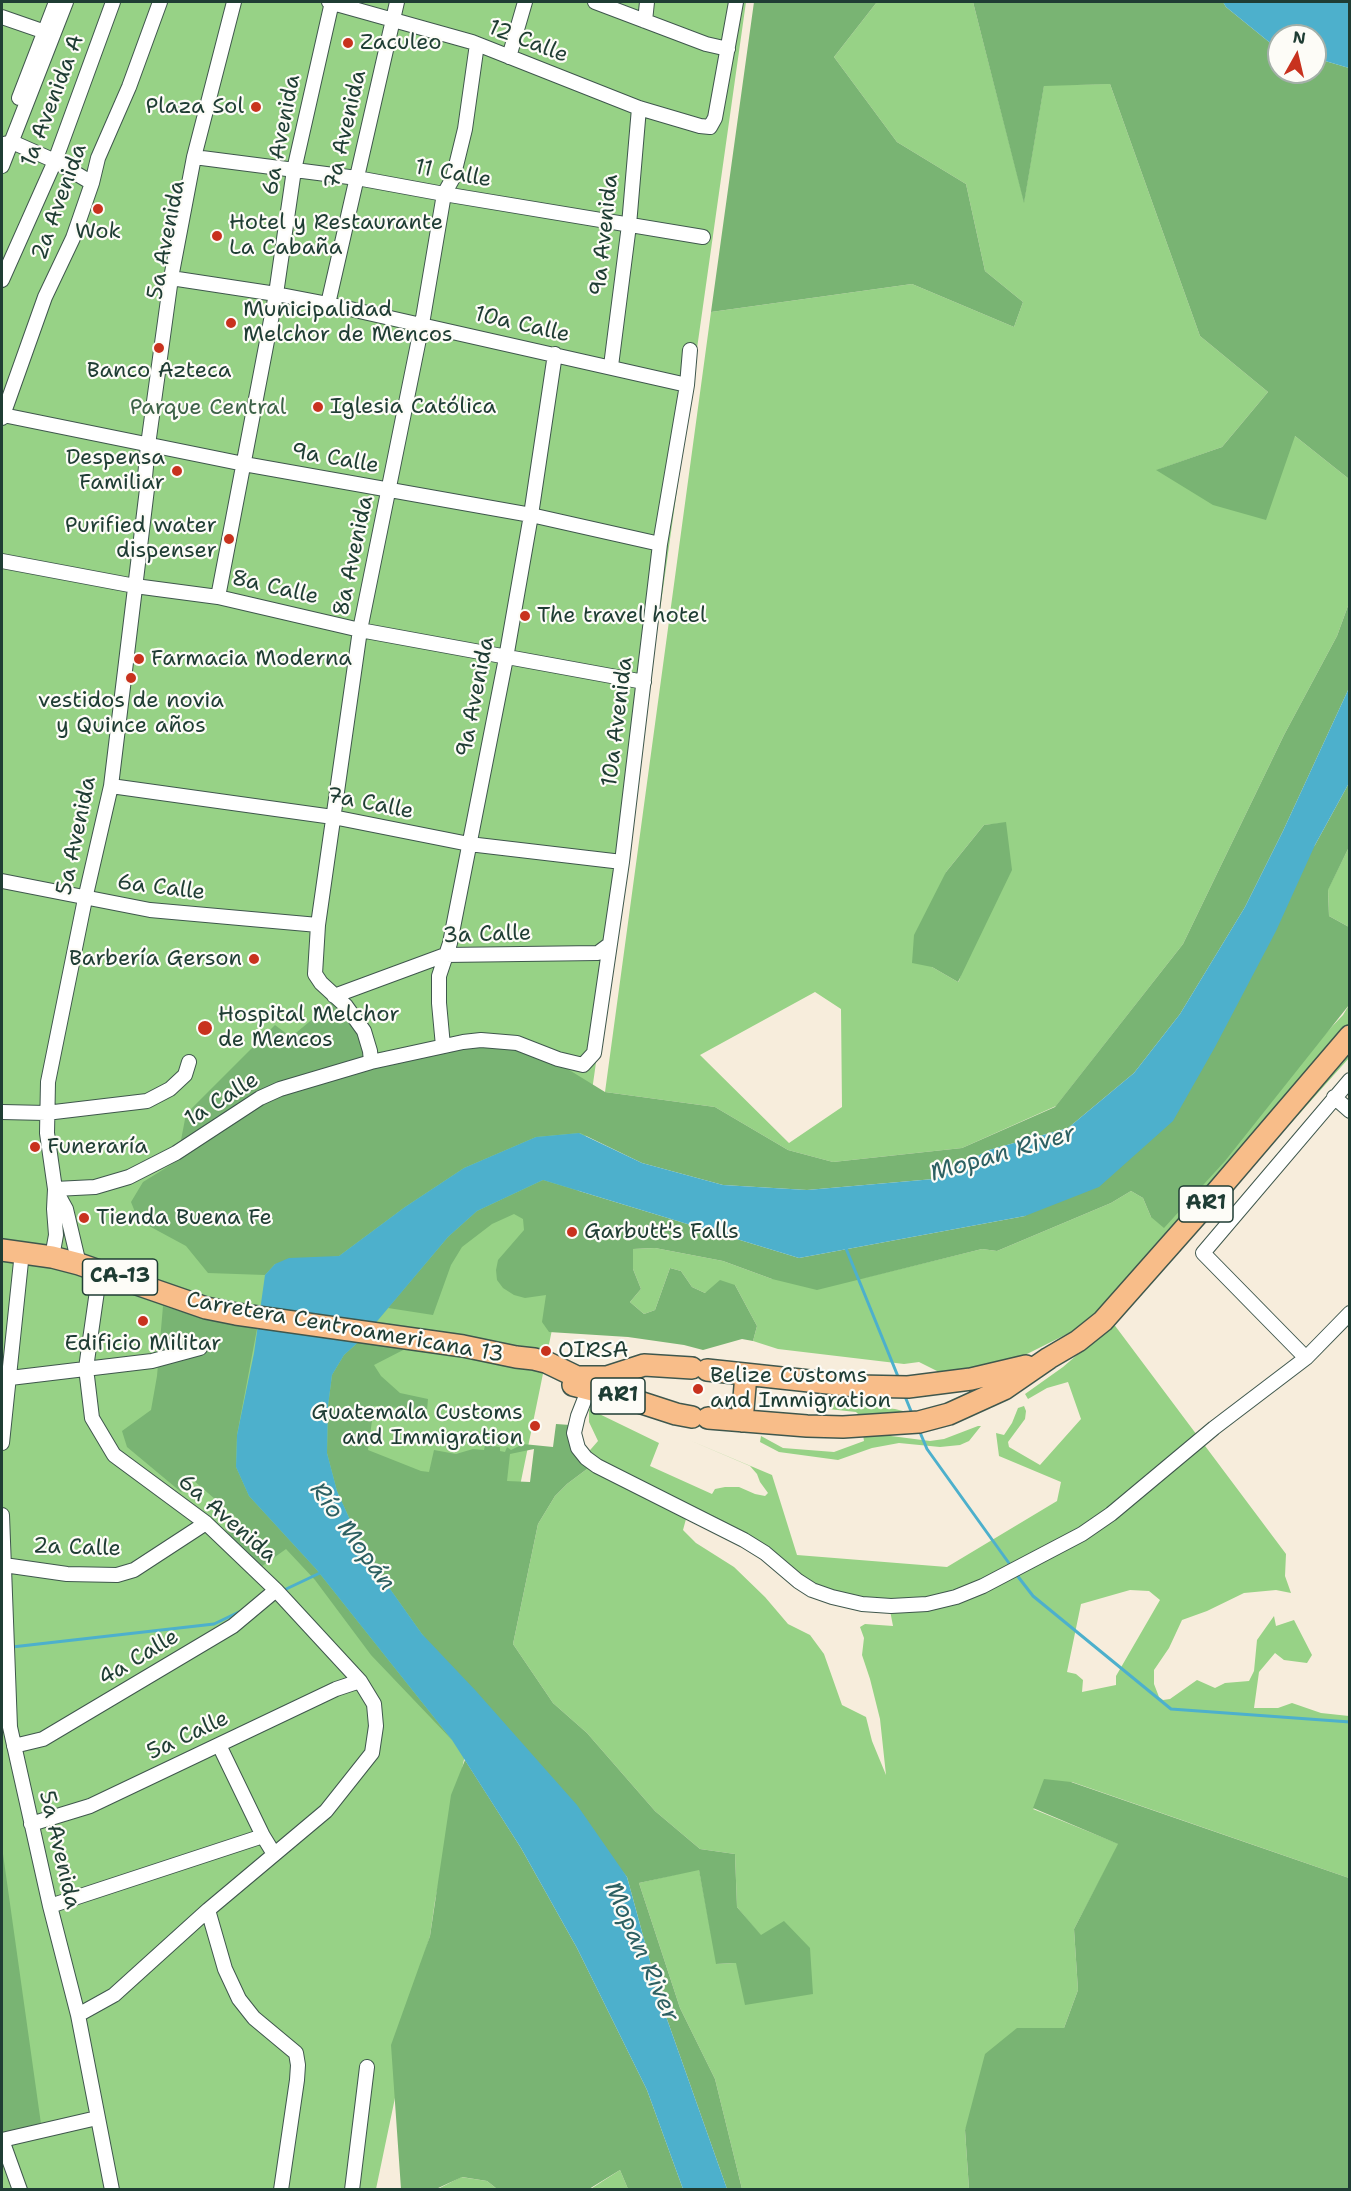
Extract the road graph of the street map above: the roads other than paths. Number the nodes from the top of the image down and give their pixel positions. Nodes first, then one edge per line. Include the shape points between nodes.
1 (56, 2) edge
2 (66, 2) edge
3 (113, 2) edge
4 (160, 2) edge
5 (234, 2) edge
6 (243, 2) edge
7 (331, 2) edge
8 (397, 2) edge
9 (525, 2) edge
10 (595, 2) edge
11 (647, 2) edge
12 (736, 2) edge
13 (2, 17) edge
14 (393, 20) junction
15 (645, 21) junction
16 (48, 33) junction
17 (477, 44) junction
18 (728, 49) junction
19 (509, 57) junction
20 (217, 78) junction
21 (639, 108) junction
22 (4, 144) edge
23 (199, 157) junction
24 (55, 161) junction
25 (2, 166) edge
26 (294, 170) junction
27 (357, 178) junction
28 (92, 183) junction
29 (444, 194) junction
30 (629, 225) junction
31 (703, 237) dead end
32 (7, 250) edge
33 (174, 279) junction
34 (2, 280) edge
35 (276, 294) junction
36 (328, 304) junction
37 (422, 324) junction
38 (690, 350) dead end
39 (555, 354) junction
40 (611, 366) junction
41 (687, 385) junction
42 (2, 416) edge
43 (152, 446) junction
44 (244, 464) junction
45 (390, 490) junction
46 (531, 515) junction
47 (660, 544) junction
48 (2, 561) edge
49 (135, 586) junction
50 (218, 597) junction
51 (360, 630) junction
52 (506, 658) junction
53 (644, 682) junction
54 (111, 786) junction
55 (333, 817) junction
56 (469, 844) junction
57 (622, 862) junction
58 (2, 881) edge
59 (85, 899) junction
60 (318, 925) junction
61 (610, 944) junction
62 (445, 955) junction
63 (334, 996) junction
64 (1350, 1036) edge
65 (443, 1046) junction
66 (189, 1062) dead end
67 (371, 1062) junction
68 (588, 1062) joint
69 (1350, 1080) edge
70 (1334, 1097) junction
71 (2, 1112) edge
72 (1350, 1112) edge
73 (46, 1113) junction
74 (55, 1189) junction
75 (2, 1250) edge
76 (22, 1252) junction
77 (52, 1257) junction
78 (80, 1264) junction
79 (100, 1270) junction
80 (1350, 1313) edge
81 (200, 1348) dead end
82 (1050, 1358) junction
83 (1306, 1358) junction
84 (546, 1367) joint
85 (86, 1368) junction
86 (746, 1375) junction
87 (10, 1378) junction
88 (591, 1384) junction
89 (3, 1410) edge
90 (742, 1421) junction
91 (2, 1443) edge
92 (2, 1515) edge
93 (206, 1523) junction
94 (4, 1565) junction
95 (276, 1590) junction
96 (5, 1634) edge
97 (360, 1681) junction
98 (9, 1740) edge
99 (219, 1745) junction
100 (31, 1824) junction
101 (263, 1836) junction
102 (274, 1854) junction
103 (50, 1906) junction
104 (208, 1910) junction
105 (78, 2015) junction
106 (367, 2067) dead end
107 (97, 2118) junction
108 (2, 2140) edge
109 (20, 2190) edge
110 (112, 2190) edge
111 (282, 2190) edge
112 (352, 2190) edge

1 - 16 street
2 - 16 street
3 - 24 street, 1a Avenida A
4 - 28 street, 2a Avenida via 98,158
5 - 20 street, 5a Avenida
6 - 20 street, 5a Avenida
7 - 14 street, 12 Calle
7 - 26 street, 6a Avenida
8 - 14 street, 7a Avenida
9 - 19 street
10 - 15 street
11 - 15 street
12 - 18 street
13 - 16 street
14 - 17 street, 12 Calle
14 - 27 street, 7a Avenida
15 - 18 street
16 - 22 street
17 - 19 street, 12 Calle
17 - 29 street, 8a Avenida via 460,153
18 - 21 street, 12 Calle via 710,127
19 - 21 street, 12 Calle
20 - 23 street, 5a Avenida
21 - 30 street, 9a Avenida
22 - 24 street
22 - 25 street
23 - 26 street, 11 Calle
23 - 33 street, 5a Avenida
24 - 28 street
24 - 32 street, 1a Avenida A
26 - 27 street, 11 Calle
26 - 35 street, 6a Avenida
27 - 29 street, 11 Calle
27 - 36 street, 7a Avenida
28 - 42 street, 2a Avenida
29 - 30 street, 11 Calle
29 - 37 street, 8a Avenida
30 - 31 street, 11 Calle
30 - 40 street, 9a Avenida
32 - 34 street, 1a Avenida A
33 - 35 street, 10a Calle
33 - 43 street, 5a Avenida
35 - 36 street, 10a Calle
35 - 44 street, 6a Avenida
36 - 37 street, 10a Calle
37 - 39 street, 10a Calle
37 - 45 street, 8a Avenida
38 - 41 street, 10a Avenida
39 - 40 street, 10a Calle
39 - 46 street, 9a Avenida
40 - 41 street, 10a Calle
41 - 47 street, 10a Avenida
42 - 43 street, 9a Calle
43 - 44 street, 9a Calle
43 - 49 street, 5a Avenida via 152,476
44 - 45 street, 9a Calle
44 - 50 street, 6a Avenida
45 - 46 street, 9a Calle
45 - 51 street, 8a Avenida
46 - 47 street, 9a Calle
46 - 52 street, 9a Avenida
47 - 53 street, 10a Avenida
48 - 49 street, 8a Calle
49 - 50 street, 8a Calle
49 - 54 street, 5a Avenida
50 - 51 street, 8a Calle
51 - 52 street, 8a Calle
51 - 55 street, 8a Avenida
52 - 53 street, 8a Calle
52 - 56 street, 9a Avenida
53 - 57 street, 10a Avenida
54 - 55 street, 7a Calle
54 - 59 street, 5a Avenida
55 - 56 street, 7a Calle
55 - 60 street, 8a Avenida
56 - 57 street, 7a Calle
56 - 62 street, 9a Avenida
57 - 61 street, 10a Avenida
58 - 59 street, 6a Calle
59 - 60 street, 6a Calle via 150,910
59 - 73 street, 5a Avenida via 53,1052
60 - 63 street, 8a Avenida via 315,974
61 - 62 street, 3a Calle via 598,953
61 - 68 street, 10a Avenida via 594,1053
62 - 63 street, 3a Calle
62 - 65 street, 9a Avenida via 439,976
63 - 67 street, 8a Avenida via 364,1031
64 - 82 highway, AR1 via 1118,1306 1078,1341
65 - 67 street, 1a Calle
65 - 68 street, 1a Calle via 506,1041 583,1065
66 - 73 street via 185,1075 170,1089 147,1101
67 - 74 street, 1a Calle via 260,1098 176,1153 129,1177 95,1187
69 - 70 street
70 - 72 street
70 - 83 street via 1203,1253
71 - 73 street
73 - 74 street, 5a Avenida
74 - 77 street, 5a Avenida via 56,1235
74 - 78 street, 5a Avenida via 66,1209
75 - 76 highway, Carretera Centroamericana 13 / CA-13
76 - 77 highway, Carretera Centroamericana 13 / CA-13
76 - 87 street
77 - 78 highway, Carretera Centroamericana 13 / CA-13
78 - 79 highway, Carretera Centroamericana 13 / CA-13
79 - 84 highway, Carretera Centroamericana 13 / CA-13 via 191,1304 463,1346
79 - 85 street, 6a Avenida
80 - 83 street
81 - 85 street via 152,1360
82 - 86 highway, AR1 via 971,1380 908,1387
82 - 90 highway, AR1 via 985,1399 934,1419 843,1427
83 - 88 street via 1082,1534 956,1597 891,1606 862,1604 812,1590 765,1553 586,1458 574,1433
84 - 88 highway, AR1
85 - 87 street
85 - 93 street, 6a Avenida via 92,1418 114,1455
86 - 88 highway, AR1 via 644,1365
86 - 90 highway
87 - 89 street
88 - 90 highway, AR1 via 676,1414
89 - 91 street
92 - 94 street, 5a Avenida
93 - 94 street, 2a Calle via 134,1570 117,1575 67,1574
93 - 95 street, 6a Avenida
94 - 96 street, 5a Avenida
95 - 97 street, 6a Avenida
95 - 98 street, 4a Calle via 233,1626 43,1739
96 - 98 street, 5a Avenida
97 - 99 street, 5a Calle
97 - 102 street, 6a Avenida via 374,1704 372,1753 326,1811
98 - 100 street, 5a Avenida
99 - 100 street, 5a Calle via 90,1806
99 - 101 street
100 - 103 street, 5a Avenida
101 - 102 street
101 - 103 street
102 - 104 street
103 - 105 street, 5a Avenida
104 - 105 street via 114,1995
104 - 111 street via 225,1969 239,1999 254,2018 296,2053 297,2080
105 - 107 street, 5a Avenida
106 - 112 street
107 - 108 street
107 - 110 street, 5a Avenida
108 - 109 street

